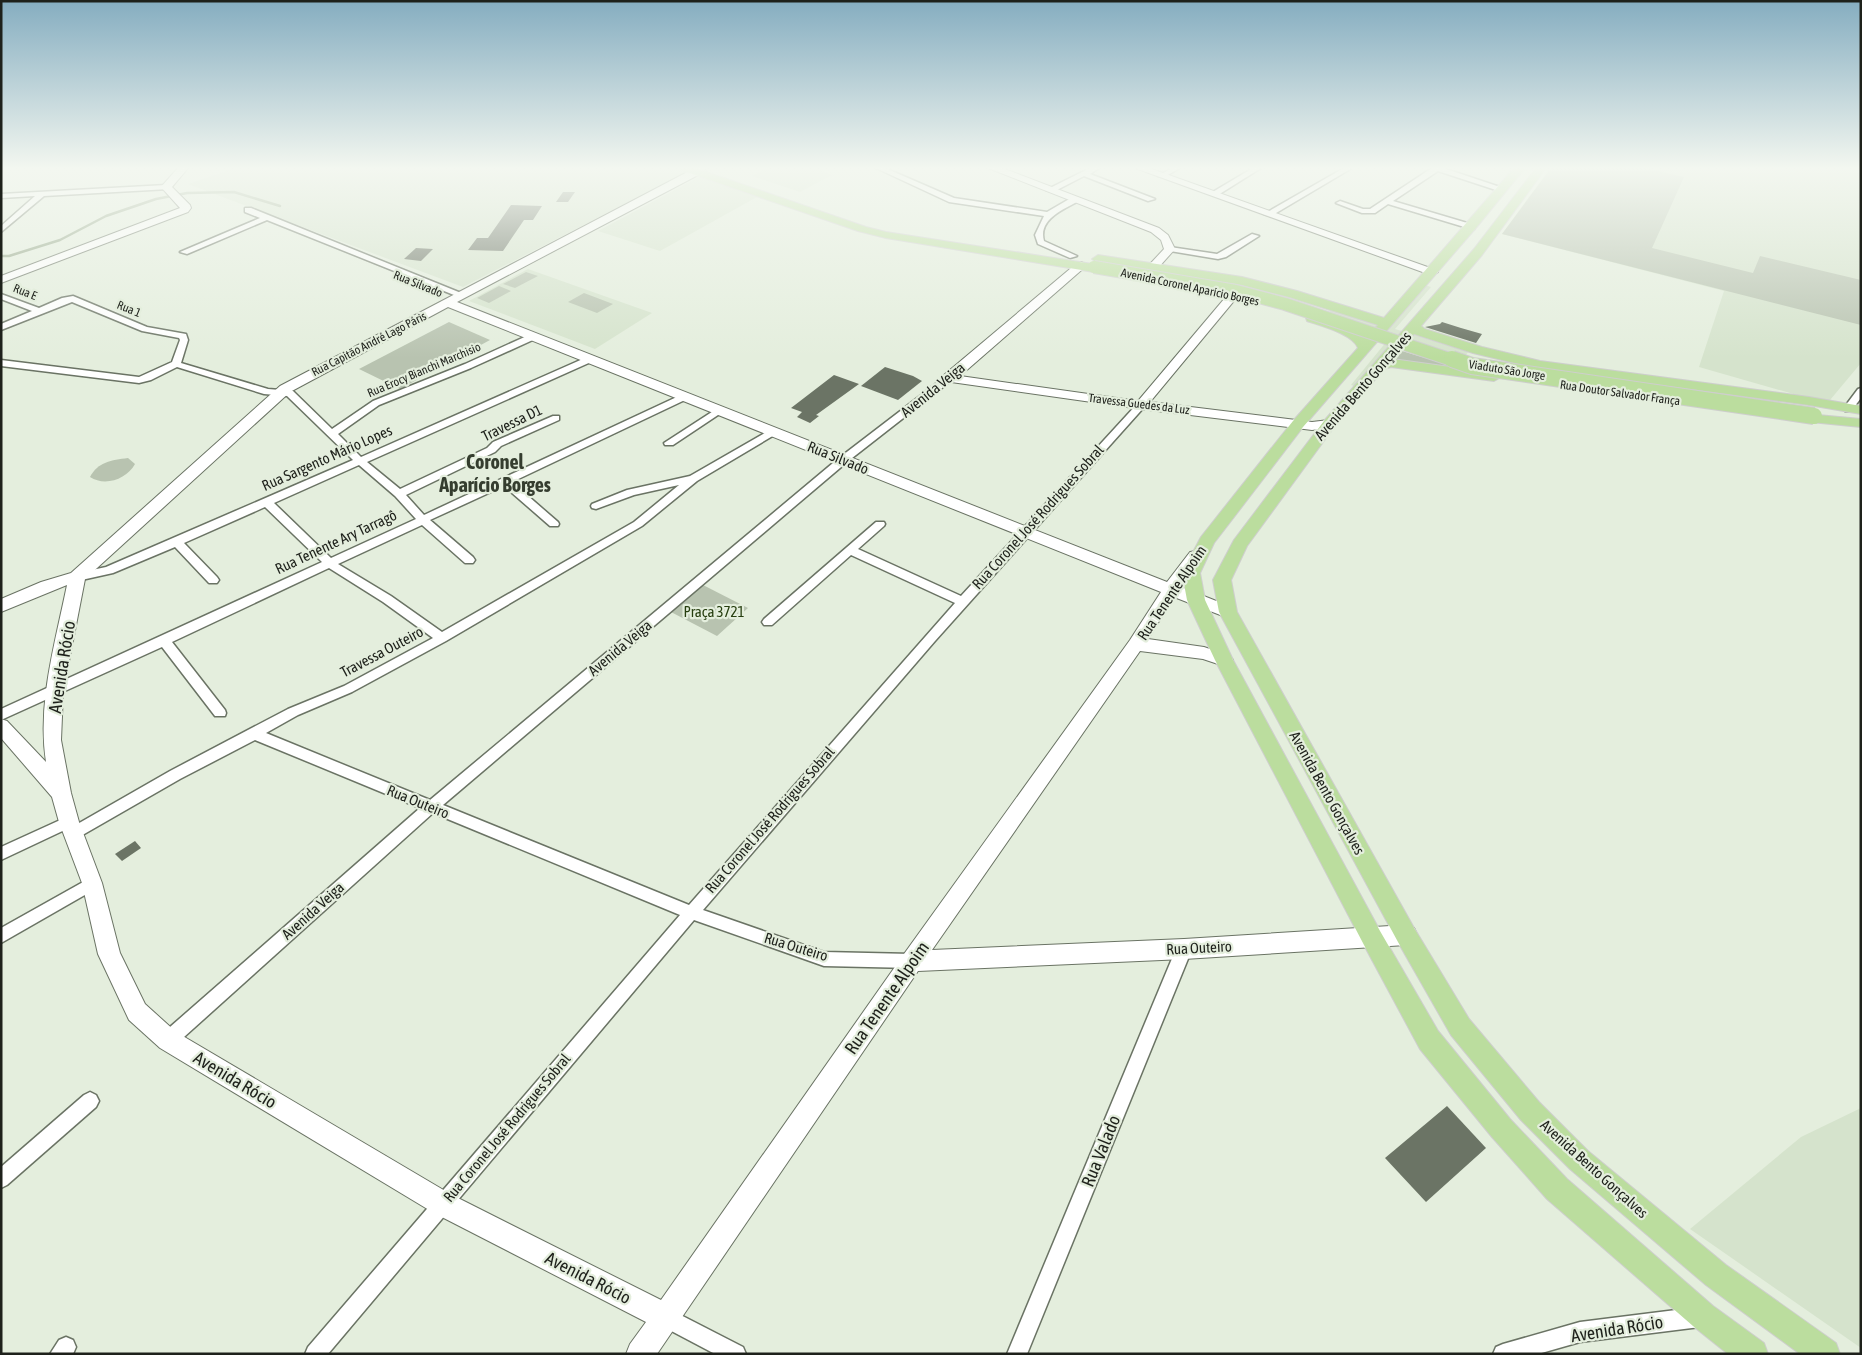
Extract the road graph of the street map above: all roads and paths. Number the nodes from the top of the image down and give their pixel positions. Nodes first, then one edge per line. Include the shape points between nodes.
1 (130, 231) edge
2 (237, 231) edge
3 (296, 231) edge
4 (578, 231) edge
5 (871, 231) edge
6 (909, 231) edge
7 (1040, 231) edge
8 (1157, 231) edge
9 (1317, 231) edge
10 (1468, 231) edge
11 (1494, 231) edge
12 (1255, 236) dead end
13 (1170, 249) junction
14 (184, 252) dead end
15 (1086, 262) junction
16 (1154, 266) junction
17 (1432, 272) junction
18 (1, 280) edge
19 (1234, 294) junction
20 (1, 296) edge
21 (451, 296) junction
22 (13, 301) junction
23 (1, 306) edge
24 (1331, 306) junction
25 (39, 311) junction
26 (1317, 320) junction
27 (1386, 323) junction
28 (1, 327) edge
29 (1414, 327) junction
30 (532, 337) junction
31 (1365, 349) junction
32 (1478, 350) junction
33 (588, 360) junction
34 (1, 364) edge
35 (176, 364) junction
36 (1379, 366) junction
37 (1470, 373) junction
38 (949, 378) junction
39 (1861, 391) edge
40 (281, 392) junction
41 (684, 397) junction
42 (1141, 405) junction
43 (1812, 410) junction
44 (718, 411) junction
45 (1855, 416) edge
46 (556, 418) dead end
47 (1298, 424) junction
48 (1329, 424) junction
49 (773, 432) junction
50 (331, 434) junction
51 (669, 443) dead end
52 (359, 460) junction
53 (844, 460) junction
54 (694, 479) junction
55 (505, 481) junction
56 (399, 494) junction
57 (266, 502) junction
58 (596, 506) dead end
59 (423, 520) junction
60 (554, 524) dead end
61 (880, 524) dead end
62 (1024, 532) junction
63 (1207, 541) junction
64 (177, 542) junction
65 (850, 550) junction
66 (469, 560) dead end
67 (330, 564) junction
68 (77, 577) junction
69 (213, 580) dead end
70 (1170, 590) junction
71 (962, 600) junction
72 (1196, 600) junction
73 (1, 606) edge
74 (1228, 612) junction
75 (768, 622) dead end
76 (442, 638) junction
77 (164, 641) junction
78 (1136, 644) junction
79 (1224, 660) junction
80 (54, 692) junction
81 (220, 713) dead end
82 (1, 715) edge
83 (1, 726) edge
84 (254, 734) junction
85 (61, 793) junction
86 (431, 807) junction
87 (72, 828) junction
88 (1, 854) edge
89 (92, 883) junction
90 (690, 912) junction
91 (1406, 935) junction
92 (1, 936) edge
93 (1372, 938) junction
94 (1184, 949) junction
95 (912, 961) junction
96 (168, 1040) junction
97 (90, 1101) dead end
98 (1, 1179) edge
99 (443, 1204) junction
100 (1703, 1316) junction
101 (667, 1318) junction
102 (316, 1354) edge
103 (640, 1354) edge
104 (736, 1354) edge
105 (1017, 1354) edge
106 (1503, 1354) edge
107 (1754, 1354) edge
108 (1825, 1354) edge

1 - 18 street
2 - 14 street
3 - 21 street, Rua Silvado
4 - 21 street, Rua Capitão André Lago Páris
5 - 15 main road, Avenida Coronel Aparício Borges
6 - 15 main road, Avenida Coronel Aparício Borges
7 - 15 street via 1041,242
8 - 13 street via 1168,241
9 - 17 street
10 - 17 main road, Avenida Bento Gonçalves
11 - 29 main road, Avenida Bento Gonçalves
12 - 13 street via 1218,257
13 - 16 street
15 - 16 main road, Avenida Coronel Aparício Borges
15 - 19 main road, Avenida Coronel Aparício Borges
15 - 38 street, Avenida Veiga
15 - 43 main road, Viaduto São Jorge via 1108,262 1240,285 1475,357
15 - 43 main road, Viaduto São Jorge, bridge via 1244,293 1472,366
16 - 24 main road, Avenida Coronel Aparício Borges via 1242,281
17 - 27 main road, Avenida Bento Gonçalves
19 - 26 main road, Avenida Coronel Aparício Borges
19 - 42 street, Rua Coronel José Rodrigues Sobral
20 - 22 street, Rua E
21 - 30 street, Rua Silvado
21 - 40 street, Rua Capitão André Lago Páris
22 - 23 street
22 - 25 street, Rua E
24 - 26 main road via 1331,316
24 - 27 main road, Avenida Coronel Aparício Borges
25 - 28 street
25 - 35 street, Rua 1 via 73,299 145,329 184,336
26 - 31 main road, Avenida Coronel Aparício Borges via 1353,334 1362,341
27 - 31 main road, Avenida Bento Gonçalves
29 - 32 main road, Rua Doutor Salvador França via 1420,332
29 - 36 main road, Avenida Bento Gonçalves
30 - 33 street, Rua Silvado
30 - 50 street, Rua Erocy Bianchi Marchisio via 376,403
31 - 47 main road, Avenida Bento Gonçalves
32 - 37 main road via 1464,354 1460,361
32 - 45 main road, Rua Doutor Salvador França via 1540,366 1809,401
33 - 41 street, Rua Silvado
33 - 52 street, Rua Sargento Mário Lopes
34 - 35 street via 139,380
35 - 40 street via 267,392
36 - 37 main road, Rua Doutor Salvador França via 1391,363
36 - 48 main road, Avenida Bento Gonçalves
37 - 45 main road, Rua Doutor Salvador França via 1811,419
38 - 42 street, Travessa Guedes da Luz
38 - 53 street, Avenida Veiga
39 - 45 street
40 - 50 street via 290,393
40 - 68 street, Rua Capitão André Lago Páris
41 - 44 street, Rua Silvado
41 - 55 street, Rua Tenente Ary Tarragô
42 - 47 street, Travessa Guedes da Luz
42 - 62 street, Rua Coronel José Rodrigues Sobral
43 - 45 main road, Viaduto São Jorge
44 - 49 street, Rua Silvado
44 - 51 street
46 - 56 street, Travessa D1
47 - 48 street, Travessa Guedes da Luz
47 - 63 main road, Avenida Bento Gonçalves
48 - 74 main road, Avenida Bento Gonçalves via 1240,544 1222,580
49 - 53 street, Rua Silvado
49 - 54 street
50 - 52 street
52 - 56 street
52 - 57 street, Rua Sargento Mário Lopes
53 - 62 street, Rua Silvado
53 - 86 street, Avenida Veiga
54 - 58 street via 631,492
54 - 76 street, Travessa Outeiro via 638,524
55 - 59 street, Rua Tenente Ary Tarragô
55 - 60 street
56 - 59 street
57 - 64 street, Rua Sargento Mário Lopes
57 - 67 street
59 - 66 street
59 - 67 street, Rua Tenente Ary Tarragô
61 - 65 street
62 - 70 street, Rua Silvado
62 - 71 street, Rua Coronel José Rodrigues Sobral
63 - 70 street, Rua Tenente Alpoim
63 - 72 main road, Avenida Bento Gonçalves via 1191,573
64 - 68 street, Rua Sargento Mário Lopes via 109,570
64 - 69 street
65 - 71 street
65 - 75 street
67 - 76 street
67 - 77 street, Rua Tenente Ary Tarragô
68 - 73 street
68 - 80 street, Avenida Rócio
70 - 72 street, Rua Silvado
70 - 78 street, Rua Tenente Alpoim
71 - 90 street, Rua Coronel José Rodrigues Sobral
72 - 74 street, Rua Silvado
72 - 79 main road, Avenida Bento Gonçalves
74 - 91 main road, Avenida Bento Gonçalves
76 - 84 street, Travessa Outeiro via 348,689 293,712
77 - 80 street, Rua Tenente Ary Tarragô
77 - 81 street
78 - 79 street, Rua Tenente Alpoim via 1204,653
78 - 95 street, Rua Tenente Alpoim
79 - 93 main road, Avenida Bento Gonçalves
80 - 82 street, Rua Tenente Ary Tarragô
80 - 85 street, Avenida Rócio via 52,740
83 - 85 street
84 - 86 street, Rua Outeiro
84 - 87 street, Travessa Outeiro
85 - 87 street, Avenida Rócio
86 - 90 street, Rua Outeiro
86 - 96 street, Avenida Veiga
87 - 88 street, Travessa Outeiro
87 - 89 street, Avenida Rócio
89 - 92 street
89 - 96 street, Avenida Rócio via 109,954 137,1012
90 - 95 street, Rua Outeiro via 824,959
90 - 99 street, Rua Coronel José Rodrigues Sobral
91 - 93 street, Rua Outeiro
91 - 108 main road, Avenida Bento Gonçalves via 1460,1027 1536,1117 1579,1160 1716,1275
93 - 94 street, Rua Outeiro
93 - 100 main road, Avenida Bento Gonçalves via 1429,1040 1502,1128 1557,1188
94 - 95 street, Rua Outeiro
94 - 105 street, Rua Valado
95 - 101 street, Rua Tenente Alpoim
96 - 99 street, Avenida Rócio
97 - 98 street
99 - 101 street, Avenida Rócio
99 - 102 street, Rua Coronel José Rodrigues Sobral
100 - 106 street, Avenida Rócio via 1580,1332
100 - 107 main road, Avenida Bento Gonçalves
101 - 103 street, Rua Tenente Alpoim
101 - 104 street, Avenida Rócio

